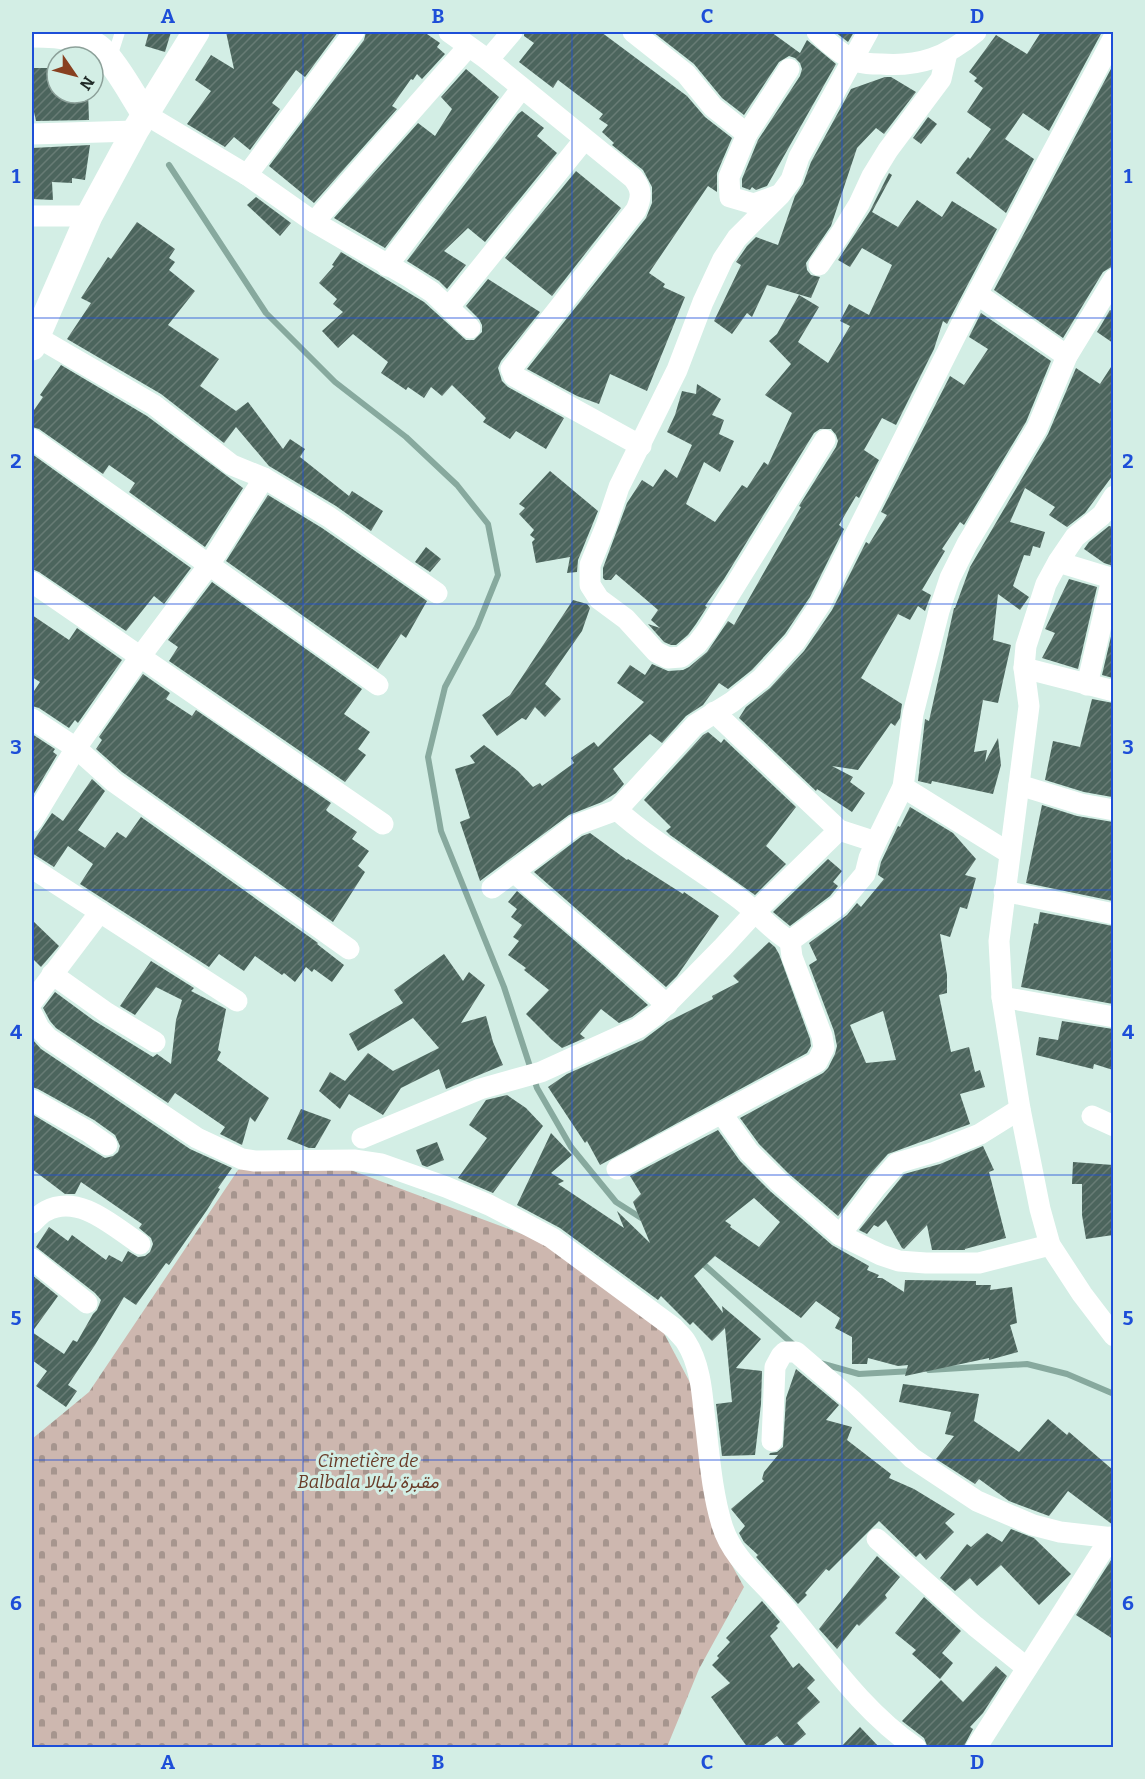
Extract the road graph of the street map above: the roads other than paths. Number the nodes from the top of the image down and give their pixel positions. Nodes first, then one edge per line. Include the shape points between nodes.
1 (120, 32) edge
2 (196, 32) edge
3 (354, 32) edge
4 (449, 32) edge
5 (512, 32) edge
6 (633, 32) edge
7 (817, 32) edge
8 (868, 32) edge
9 (976, 32) edge
10 (32, 34) edge
11 (1112, 42) edge
12 (468, 47) junction
13 (947, 53) junction
14 (488, 60) junction
15 (853, 60) junction
16 (111, 62) junction
17 (789, 69) dead end
18 (521, 89) junction
19 (140, 122) junction
20 (32, 134) edge
21 (747, 134) junction
22 (584, 140) junction
23 (247, 175) junction
24 (780, 195) junction
25 (32, 216) edge
26 (89, 216) junction
27 (314, 222) junction
28 (819, 265) dead end
29 (387, 266) junction
30 (1113, 279) edge
31 (977, 294) junction
32 (449, 307) junction
33 (470, 328) dead end
34 (34, 342) edge
35 (1067, 356) junction
36 (32, 439) edge
37 (825, 440) dead end
38 (641, 446) junction
39 (264, 478) junction
40 (1113, 496) edge
41 (1058, 562) junction
42 (209, 565) junction
43 (1112, 579) edge
44 (32, 582) edge
45 (437, 593) dead end
46 (140, 657) junction
47 (1024, 668) junction
48 (1087, 685) junction
49 (378, 686) dead end
50 (1113, 691) edge
51 (714, 712) junction
52 (32, 719) edge
53 (76, 748) junction
54 (1019, 785) junction
55 (903, 787) junction
56 (617, 810) junction
57 (1113, 810) edge
58 (32, 821) edge
59 (383, 824) dead end
60 (839, 830) junction
61 (876, 842) junction
62 (1009, 853) junction
63 (32, 868) edge
64 (514, 872) junction
65 (492, 888) dead end
66 (1004, 891) junction
67 (756, 911) junction
68 (100, 912) junction
69 (1113, 914) edge
70 (790, 941) junction
71 (349, 949) dead end
72 (52, 974) junction
73 (1002, 997) junction
74 (237, 1001) dead end
75 (32, 1002) edge
76 (667, 1005) junction
77 (32, 1014) edge
78 (1113, 1017) edge
79 (155, 1042) dead end
80 (32, 1100) edge
81 (1020, 1109) junction
82 (722, 1114) junction
83 (1092, 1116) dead end
84 (1113, 1126) edge
85 (362, 1138) dead end
86 (107, 1145) dead end
87 (617, 1169) dead end
88 (32, 1223) edge
89 (840, 1235) junction
90 (140, 1244) dead end
91 (1050, 1245) junction
92 (32, 1258) edge
93 (87, 1303) dead end
94 (1113, 1336) edge
95 (772, 1442) dead end
96 (1112, 1537) edge
97 (877, 1539) dead end
98 (1027, 1668) junction
99 (916, 1748) edge
100 (976, 1748) edge

1 - 16 lane
2 - 19 street
3 - 23 street
4 - 12 street
5 - 14 street
6 - 21 street via 686,74 713,107
7 - 15 street
8 - 15 street
9 - 13 street
10 - 16 street via 93,44
11 - 31 street
12 - 14 street
12 - 27 street
13 - 15 street via 904,66
13 - 28 street via 941,79 888,150 842,233
14 - 18 street
15 - 24 street
16 - 19 street
17 - 21 street
18 - 22 street
18 - 29 street
19 - 20 street
19 - 23 street
19 - 26 street
21 - 24 street via 729,177 730,197 754,204
22 - 32 street
22 - 38 street via 633,178 641,191 640,202 511,369 514,376
23 - 27 street
24 - 38 street via 736,238 723,259
25 - 26 street
26 - 34 street
27 - 29 street
29 - 32 street
30 - 35 street
31 - 35 street
31 - 51 street via 821,603 795,642 760,679
32 - 33 street
34 - 39 street via 154,405 232,465
35 - 55 street via 1037,428 950,578 913,714
36 - 42 street
37 - 38 street via 707,631 681,657 668,658 656,652 626,619 599,599 590,585 590,565 619,487
39 - 42 street
39 - 45 street via 329,517
40 - 41 street via 1102,515 1075,537
41 - 43 street
41 - 47 street via 1037,609
42 - 46 street
42 - 49 street
43 - 48 street
44 - 46 street
46 - 53 street
46 - 59 street
47 - 48 street
47 - 54 street via 1029,705
48 - 50 street
51 - 56 street via 695,726
51 - 60 street
52 - 53 street
53 - 58 street
53 - 71 street via 114,782
54 - 57 street
54 - 62 street
55 - 61 street
55 - 62 street
56 - 64 street via 576,825
56 - 67 street
60 - 61 street
60 - 67 street
61 - 70 street via 865,874 839,905
62 - 66 street
63 - 68 street
64 - 65 street
64 - 76 street
66 - 69 street
66 - 73 street via 999,941
67 - 70 street
67 - 76 street
68 - 72 street
68 - 74 street
70 - 82 street via 824,1048 817,1062
72 - 75 street
72 - 79 street
73 - 78 street
73 - 81 street
76 - 85 street via 624,1035
77 - 99 street via 39,1028 54,1042 197,1138 242,1159 354,1160 381,1164 446,1187 552,1238 674,1328 694,1360 702,1391 716,1498 729,1542 851,1691
80 - 86 street
81 - 89 street via 980,1134 897,1163
81 - 91 street
82 - 87 street
82 - 89 street via 749,1152
83 - 84 street
88 - 90 street via 45,1211 75,1206
89 - 91 street via 899,1261 926,1263 979,1263
91 - 94 street
92 - 93 street
95 - 96 street via 775,1367 786,1352 796,1352 912,1458 977,1501 1033,1525
96 - 98 street
97 - 98 street
98 - 100 street

